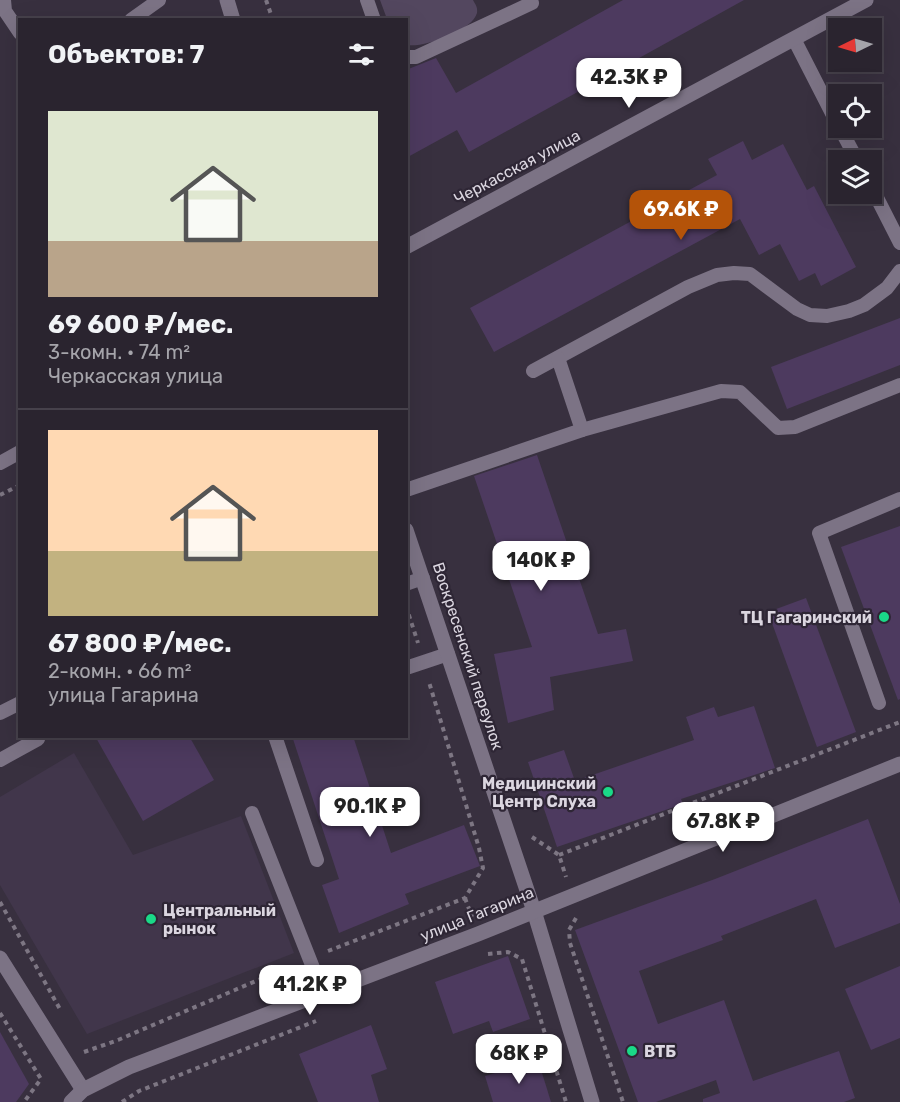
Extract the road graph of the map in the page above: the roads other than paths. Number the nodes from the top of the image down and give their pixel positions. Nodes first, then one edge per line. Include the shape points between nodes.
1 (4, 0) edge
2 (159, 0) edge
3 (226, 0) edge
4 (367, 0) edge
5 (866, 0) edge
6 (532, 3) dead end
7 (134, 18) edge
8 (232, 18) edge
9 (373, 18) edge
10 (18, 30) edge
11 (794, 39) junction
12 (408, 57) edge
13 (828, 105) edge
14 (880, 204) edge
15 (900, 243) edge
16 (408, 246) edge
17 (900, 271) edge
18 (558, 358) junction
19 (533, 371) dead end
20 (900, 386) edge
21 (582, 430) junction
22 (18, 453) edge
23 (0, 463) edge
24 (408, 489) edge
25 (900, 499) edge
26 (408, 536) edge
27 (423, 578) junction
28 (408, 583) edge
29 (448, 654) junction
30 (408, 667) edge
31 (879, 703) dead end
32 (18, 704) edge
33 (0, 713) edge
34 (276, 738) edge
35 (38, 739) dead end
36 (0, 760) edge
37 (900, 764) edge
38 (252, 813) dead end
39 (317, 860) dead end
40 (534, 911) junction
41 (0, 958) edge
42 (323, 993) junction
43 (83, 1089) junction
44 (71, 1102) edge
45 (592, 1102) edge

1 - 10 lane via 5,10
2 - 7 lane
3 - 8 street
4 - 9 lane
5 - 11 street, Черкасская улица
6 - 12 lane via 416,57
11 - 13 lane
11 - 16 street, Черкасская улица
14 - 15 lane
17 - 18 lane via 887,288 864,304 827,316 797,309 750,274 717,275
18 - 19 lane
18 - 21 lane
20 - 21 lane via 795,427 778,428 740,392 721,391
21 - 24 lane
22 - 23 lane
25 - 31 lane via 819,533
26 - 27 street, Воскресенский переулок
27 - 28 lane
27 - 29 street, Воскресенский переулок
29 - 30 lane
29 - 40 street, Воскресенский переулок
32 - 33 lane
34 - 39 lane
35 - 36 lane
37 - 40 street, улица Гагарина
38 - 42 lane
40 - 42 street, улица Гагарина
40 - 45 street, Воскресенский переулок
41 - 43 street
42 - 43 street, улица Гагарина via 129,1067
43 - 44 street, улица Гагарина

